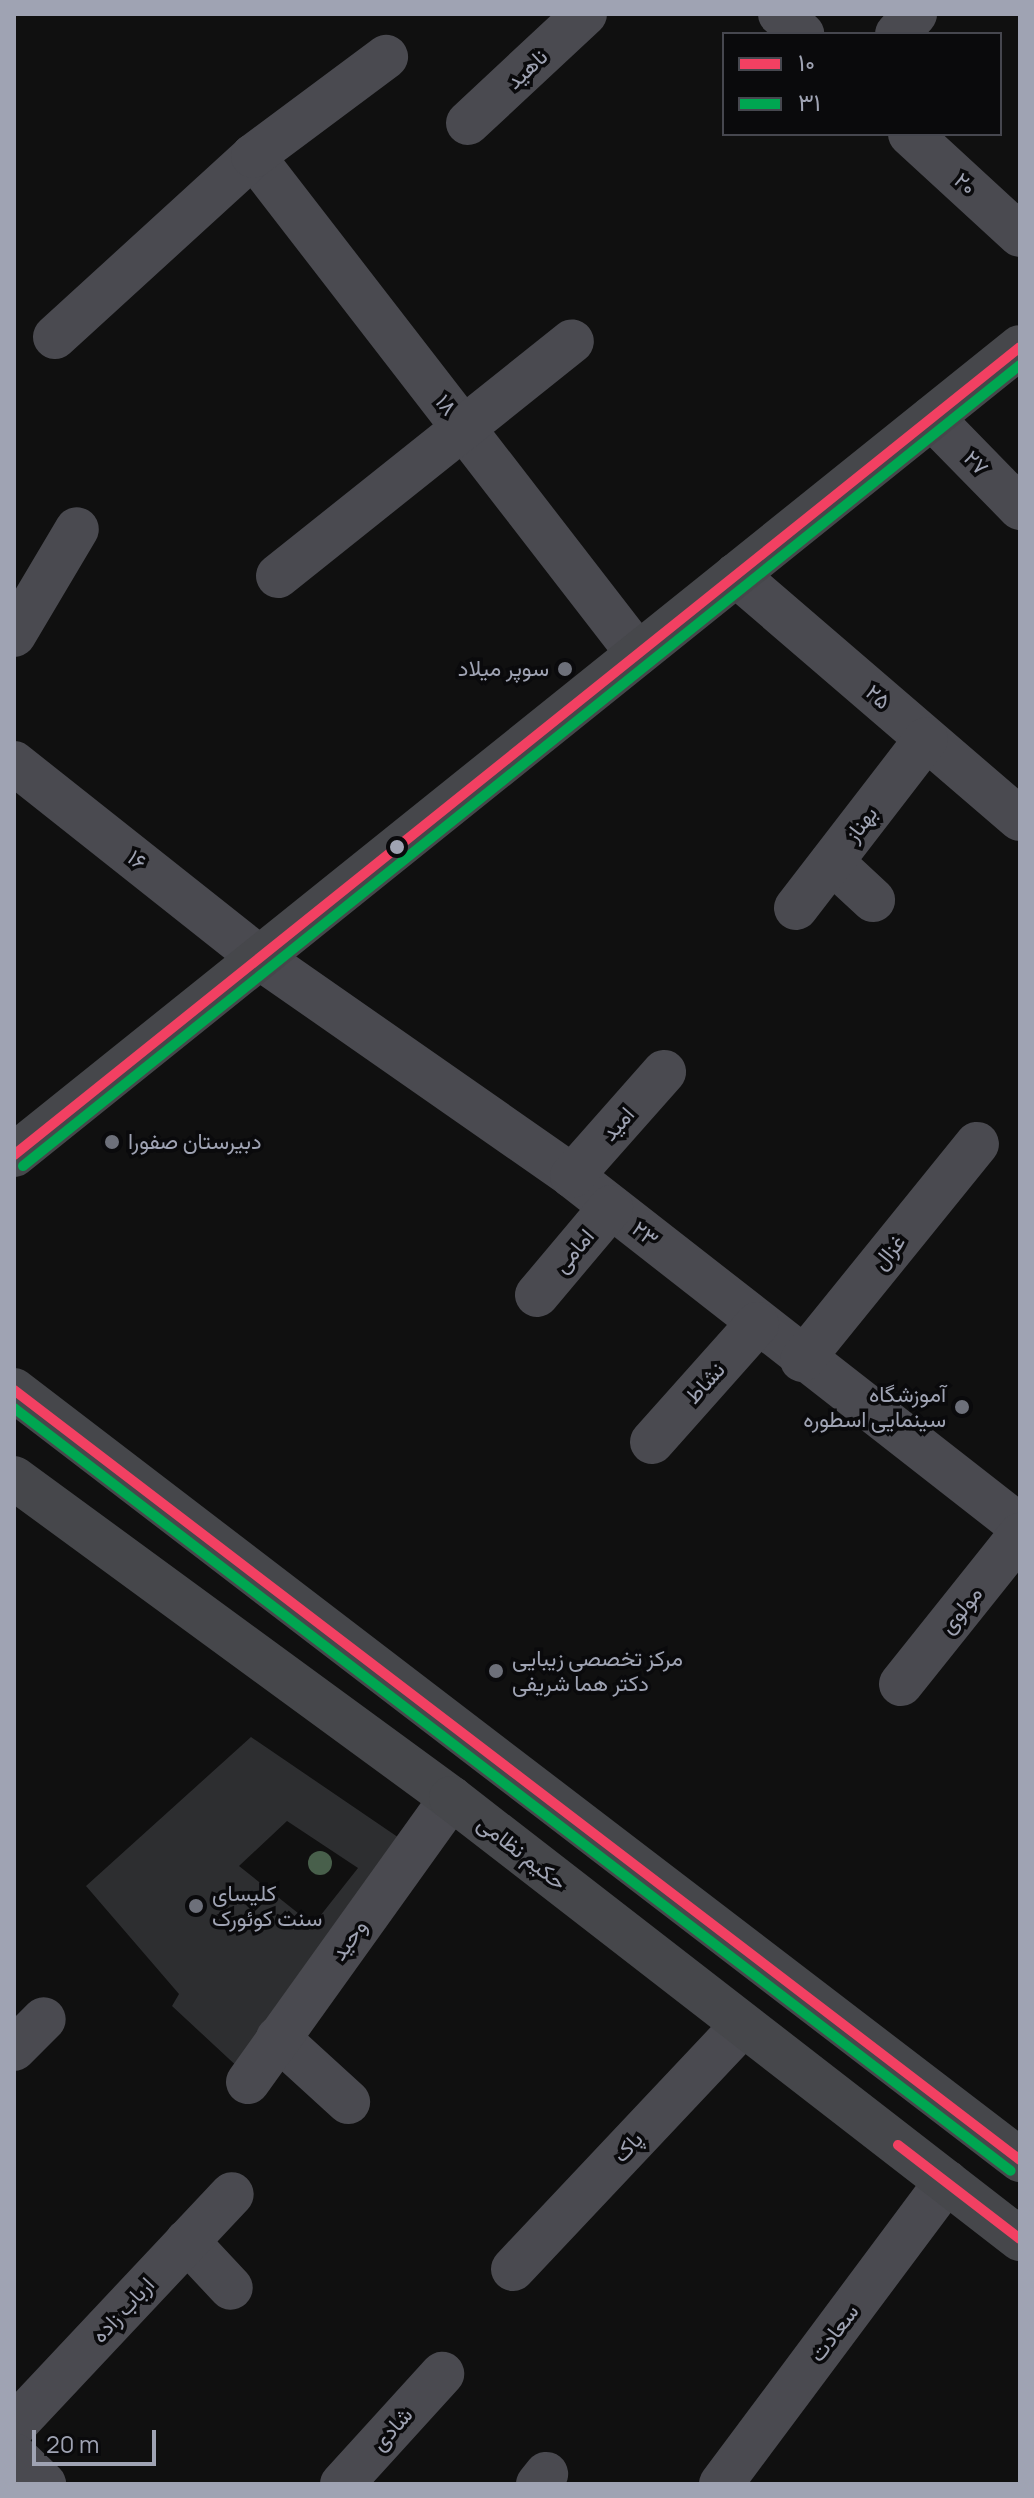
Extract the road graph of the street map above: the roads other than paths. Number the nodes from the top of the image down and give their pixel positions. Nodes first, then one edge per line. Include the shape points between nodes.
1 (585, 14) edge
2 (780, 14) edge
3 (915, 14) edge
4 (800, 32) edge
5 (899, 32) edge
6 (386, 57) dead end
7 (468, 123) dead end
8 (912, 136) edge
9 (253, 156) junction
10 (1020, 235) edge
11 (55, 337) dead end
12 (572, 341) dead end
13 (1020, 347) edge
14 (932, 418) junction
15 (466, 431) junction
16 (1020, 508) edge
17 (77, 529) dead end
18 (736, 575) junction
19 (278, 576) dead end
20 (14, 635) edge
21 (638, 654) junction
22 (926, 739) junction
23 (14, 763) edge
24 (1020, 819) edge
25 (832, 862) junction
26 (873, 900) dead end
27 (796, 908) dead end
28 (260, 958) junction
29 (664, 1072) dead end
30 (977, 1144) dead end
31 (14, 1155) edge
32 (572, 1176) junction
33 (611, 1207) junction
34 (537, 1295) dead end
35 (757, 1324) junction
36 (802, 1360) junction
37 (14, 1390) edge
38 (652, 1442) dead end
39 (14, 1478) edge
40 (1020, 1526) edge
41 (1020, 1535) edge
42 (901, 1684) dead end
43 (451, 1798) junction
44 (743, 2025) junction
45 (278, 2038) junction
46 (248, 2082) dead end
47 (348, 2102) dead end
48 (1020, 2160) edge
49 (946, 2182) junction
50 (232, 2194) dead end
51 (1020, 2239) edge
52 (187, 2241) junction
53 (513, 2269) dead end
54 (231, 2288) dead end
55 (442, 2374) dead end
56 (21, 2458) edge
57 (342, 2484) edge
58 (721, 2484) edge

1 - 7 street, ناهید
2 - 4 street
3 - 5 street
6 - 9 street
8 - 10 street, ۲۰
9 - 11 street
9 - 15 street, ۱۸
12 - 15 street
13 - 14 main road
14 - 16 street, ۲۷
14 - 18 main road
15 - 19 street
15 - 21 street, ۱۸
17 - 20 street
18 - 21 main road
18 - 22 street, ۲۵
21 - 28 main road
22 - 24 street, ۲۵
22 - 25 street, بهناز
23 - 28 street, ۱۶
25 - 26 street
25 - 27 street, بهناز
28 - 31 main road
28 - 32 street, ۲۳
29 - 32 street, امید
30 - 36 street, غزال
32 - 33 street, ۲۳
33 - 34 street, امامی
33 - 35 street, ۲۳
35 - 36 street, ۲۳
35 - 38 street, نشاط
36 - 40 street, ۲۳
37 - 48 main road
39 - 43 main road, حکیم نظامی
41 - 42 street, مولوی
43 - 44 main road, حکیم نظامی
43 - 45 street, وحید
44 - 49 main road, حکیم نظامی
44 - 53 street, پاک
45 - 46 street, وحید
45 - 47 street
49 - 51 main road, حکیم نظامی
49 - 58 street, سعادت
50 - 52 street, ارباب زاده
52 - 54 street
52 - 56 street, ارباب زاده
55 - 57 street, شادی

